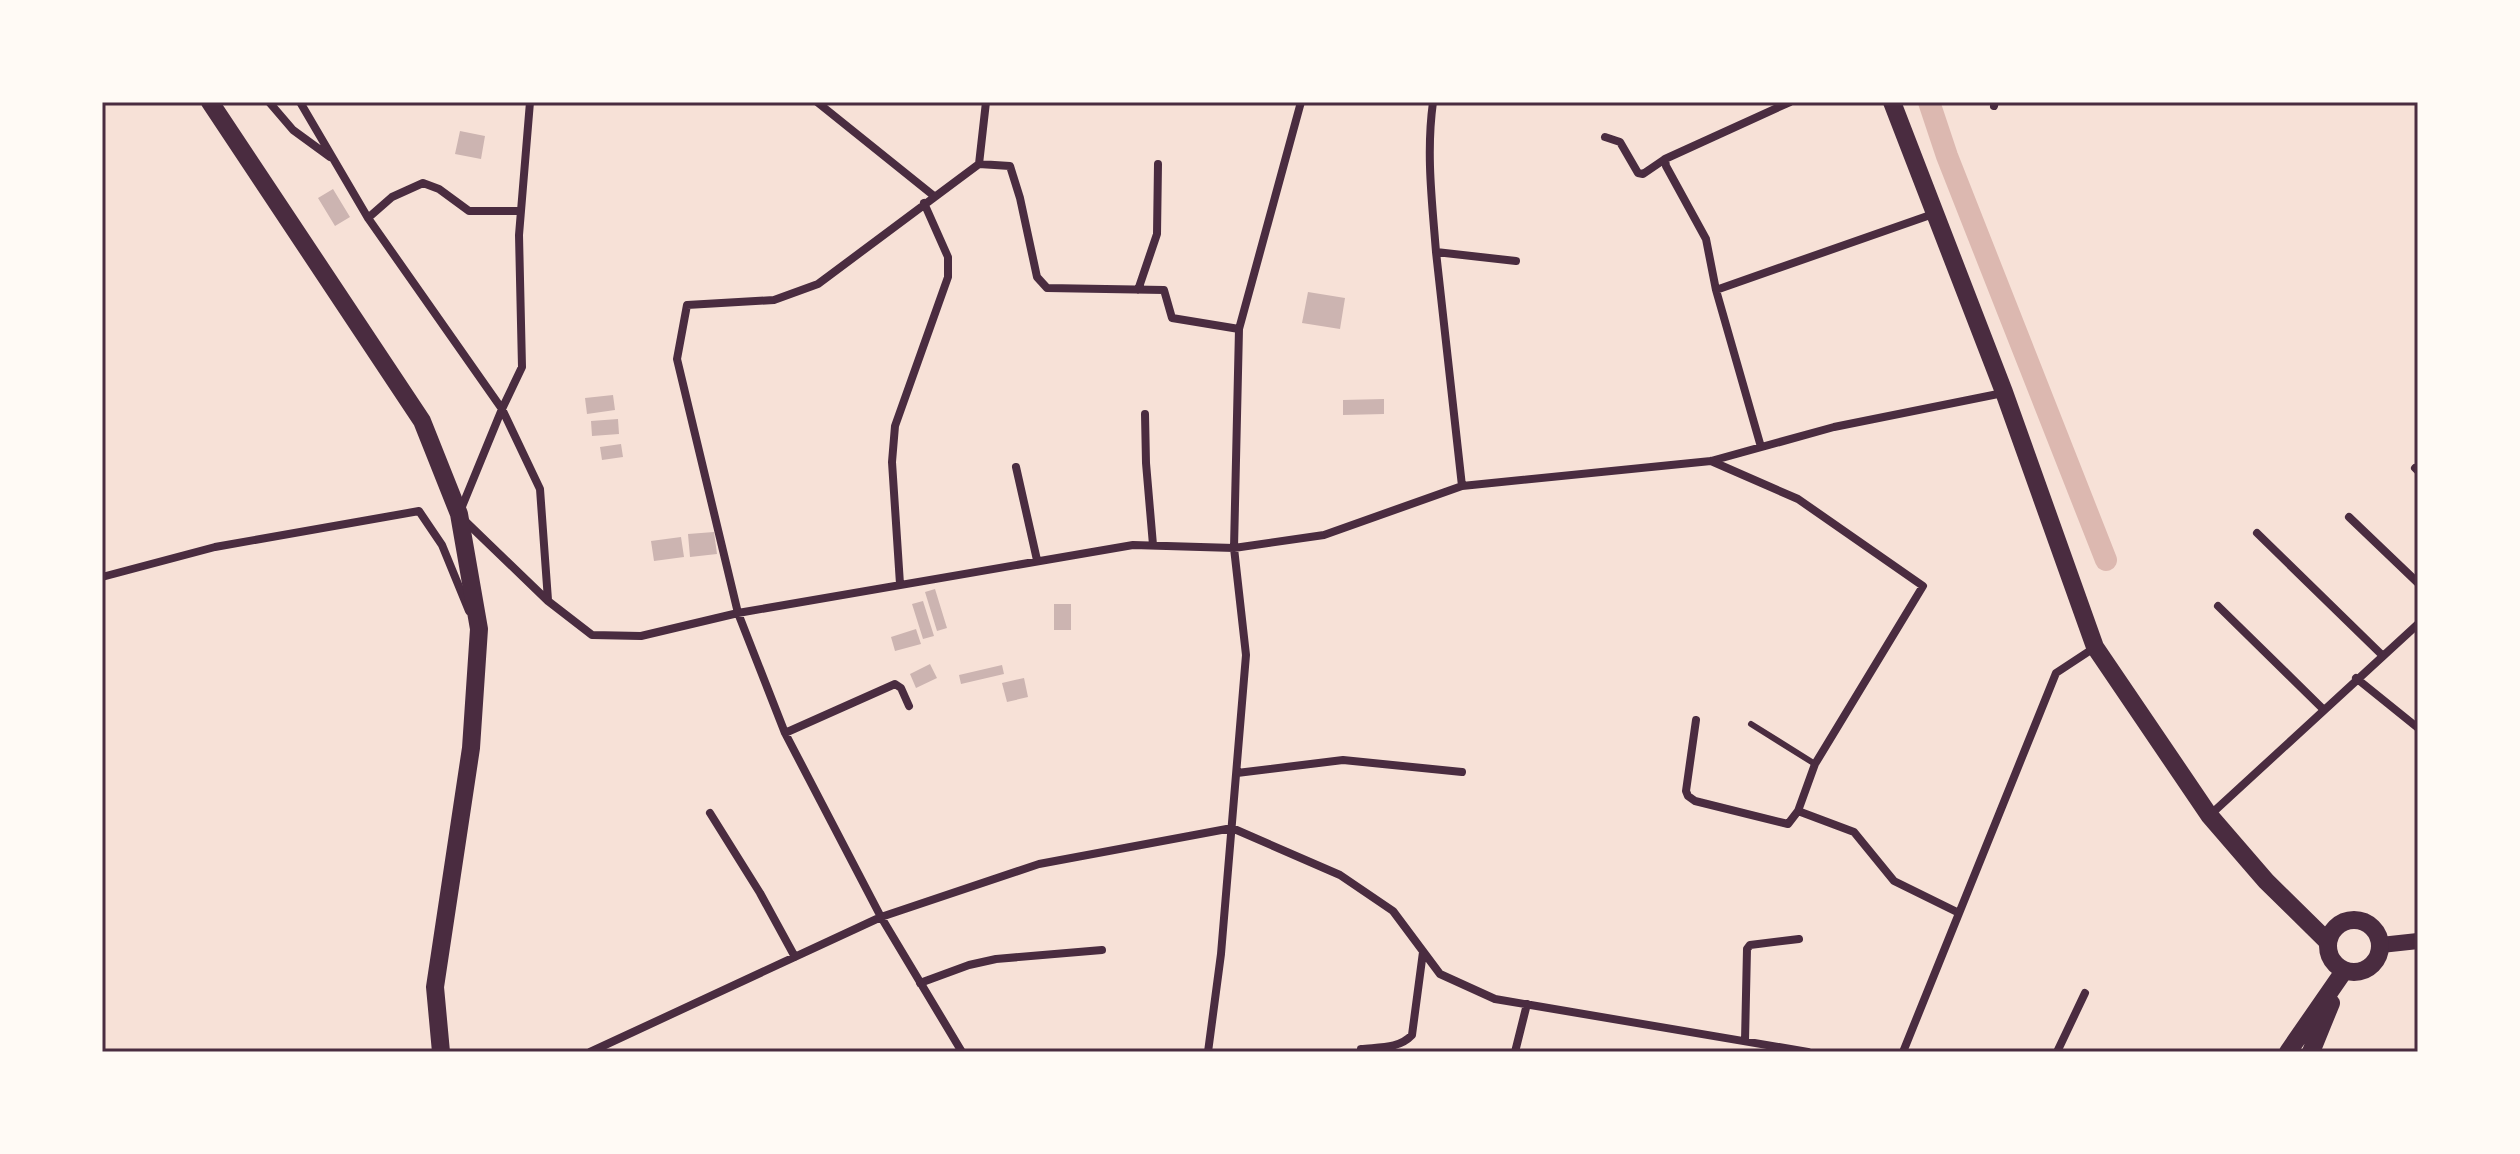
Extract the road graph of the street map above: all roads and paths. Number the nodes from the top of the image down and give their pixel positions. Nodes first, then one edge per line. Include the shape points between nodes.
1 (210, 102) edge
2 (269, 102) edge
3 (300, 102) edge
4 (530, 102) edge
5 (817, 102) edge
6 (986, 102) edge
7 (1301, 102) edge
8 (1433, 102) edge
9 (1790, 102) edge
10 (1892, 102) edge
11 (1605, 137) dead end
12 (1665, 159) junction
13 (334, 160) junction
14 (979, 164) junction
15 (1158, 164) dead end
16 (934, 196) junction
17 (924, 203) junction
18 (521, 211) junction
19 (1936, 213) junction
20 (368, 218) junction
21 (1436, 252) junction
22 (1516, 261) dead end
23 (1138, 290) junction
24 (1716, 290) junction
25 (1239, 329) junction
26 (2004, 392) junction
27 (502, 409) junction
28 (1145, 414) dead end
29 (1761, 447) junction
30 (1711, 461) junction
31 (1016, 467) dead end
32 (1462, 486) junction
33 (459, 514) junction
34 (2349, 517) dead end
35 (2257, 533) dead end
36 (1153, 545) junction
37 (1234, 548) junction
38 (1037, 560) junction
39 (102, 577) edge
40 (2418, 583) edge
41 (900, 584) junction
42 (548, 601) junction
43 (2218, 606) dead end
44 (738, 613) junction
45 (2418, 624) edge
46 (479, 629) junction
47 (2095, 647) junction
48 (2382, 655) junction
49 (2356, 678) junction
50 (909, 706) dead end
51 (2323, 709) junction
52 (1696, 720) dead end
53 (1751, 724) dead end
54 (2418, 728) edge
55 (785, 733) junction
56 (1815, 764) junction
57 (1462, 772) dead end
58 (1237, 773) junction
59 (1798, 811) junction
60 (710, 813) dead end
61 (2209, 815) junction
62 (1232, 828) junction
63 (1959, 913) junction
64 (881, 917) junction
65 (1799, 939) dead end
66 (2418, 941) edge
67 (2328, 942) junction
68 (2381, 945) junction
69 (1102, 950) dead end
70 (1423, 951) junction
71 (795, 957) junction
72 (2344, 971) junction
73 (920, 983) junction
74 (2085, 993) dead end
75 (1527, 1004) junction
76 (1745, 1041) junction
77 (1361, 1049) dead end
78 (441, 1052) edge
79 (590, 1052) edge
80 (962, 1052) edge
81 (1208, 1052) edge
82 (1515, 1052) edge
83 (1808, 1052) edge
84 (1903, 1052) edge
85 (2057, 1052) edge
86 (2288, 1052) edge
87 (2311, 1052) edge

1 - 33 main road via 422,421
2 - 13 street via 293,130
3 - 13 street
4 - 18 street
5 - 16 street
6 - 14 street
7 - 25 street
8 - 21 street via 1428,170
9 - 12 street
10 - 19 main road
11 - 12 street via 1620,142 1638,173
12 - 24 street via 1706,239
13 - 20 street
14 - 16 street
14 - 23 street via 1010,166 1037,277 1047,288
15 - 23 street via 1157,234
16 - 17 street
17 - 41 street via 948,257 948,277 895,426 892,462
17 - 44 street via 818,284 774,300 687,305 677,359
18 - 20 street via 469,211 423,183 392,197
18 - 27 street via 522,367
19 - 24 street
19 - 26 main road
20 - 27 street
21 - 22 street
21 - 32 street
23 - 25 street via 1164,290 1172,318
24 - 29 street
25 - 37 street
26 - 29 street
26 - 47 main road
27 - 33 street
27 - 42 street via 540,489
28 - 36 street
29 - 30 street
30 - 32 street
30 - 56 street via 1798,499 1923,586
31 - 38 street
32 - 37 street via 1324,535
33 - 42 street
33 - 46 main road
34 - 40 street
35 - 48 street
36 - 37 street
36 - 38 street
37 - 58 street via 1246,655
38 - 41 street
39 - 46 street via 215,547 419,511 442,545
41 - 44 street
42 - 44 street via 592,635 641,636
43 - 51 street
44 - 55 street
45 - 48 street
46 - 78 main road via 471,748 435,987
47 - 61 main road
47 - 63 street via 2056,673
48 - 49 street
49 - 51 street
49 - 54 street
50 - 55 street via 895,684
51 - 61 street
52 - 59 street via 1686,791 1692,800 1784,824
53 - 56 lane
55 - 64 street
56 - 59 street
57 - 58 street via 1343,760
58 - 62 street
59 - 63 street via 1854,832 1894,881
60 - 71 street
61 - 67 main road
62 - 64 street via 1039,864
62 - 70 street via 1340,875 1393,911
62 - 81 street
63 - 84 street
64 - 71 street
64 - 73 street
65 - 76 street via 1759,942 1747,949
66 - 68 main road
67 - 68 main road via 2340,924 2350,920 2371,926
67 - 72 main road via 2333,963
68 - 72 main road via 2373,965 2364,971
69 - 73 street via 996,959
70 - 75 street via 1440,974 1495,999
70 - 77 street via 1412,1035 1397,1045
71 - 79 street
72 - 86 main road
72 - 87 main road
73 - 80 street
74 - 85 street
75 - 76 street
75 - 82 street
76 - 83 street

